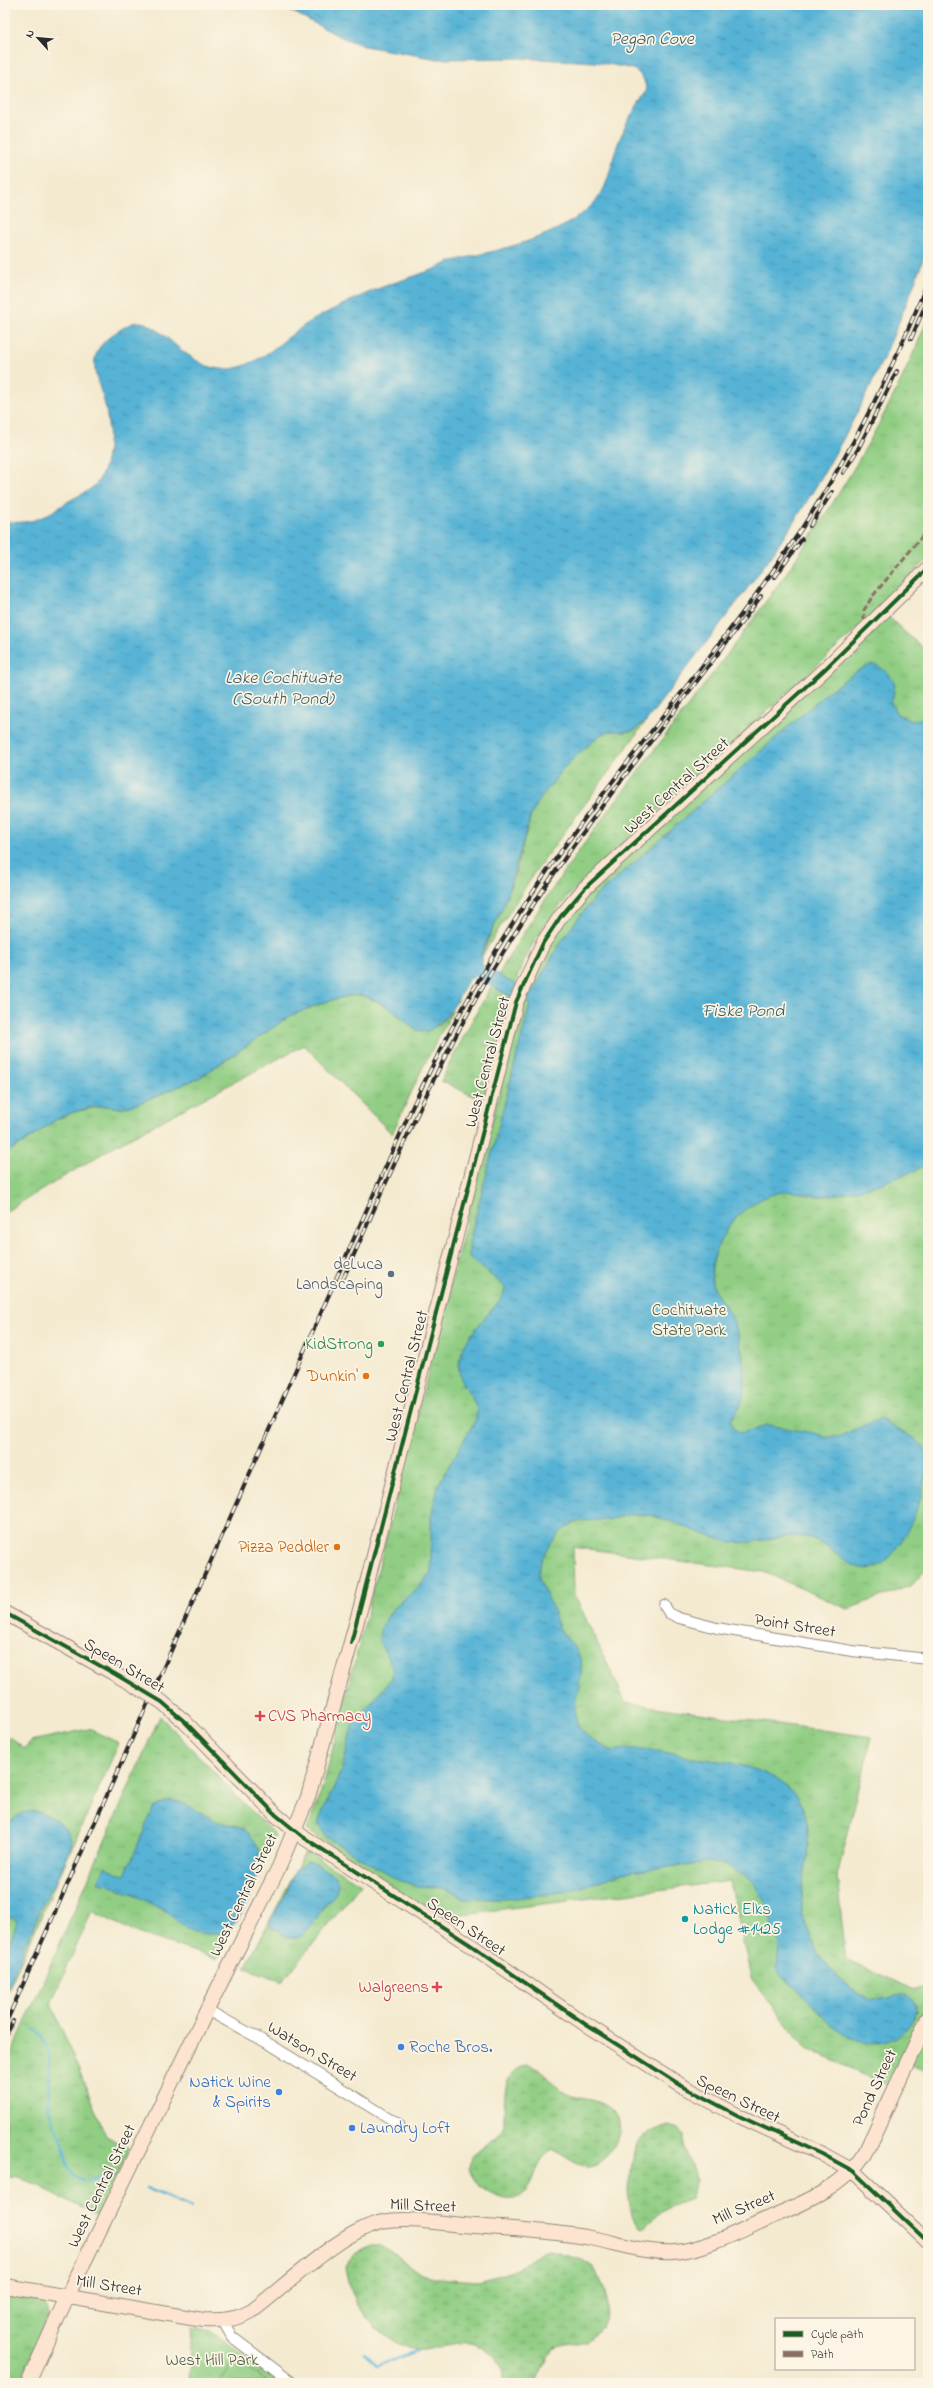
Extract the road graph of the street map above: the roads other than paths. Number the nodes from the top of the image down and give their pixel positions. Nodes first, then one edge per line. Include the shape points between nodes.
1 (928, 568) edge
2 (664, 1605) dead end
3 (5, 1612) edge
4 (928, 1659) edge
5 (295, 1831) junction
6 (207, 2010) junction
7 (928, 2018) edge
8 (399, 2124) dead end
9 (853, 2171) junction
10 (928, 2242) edge
11 (5, 2286) edge
12 (67, 2297) junction
13 (222, 2321) junction
14 (28, 2383) edge
15 (293, 2383) edge

1 - 5 street, West Central Street via 824,670 585,888 552,929 534,958 516,1002 361,1606 320,1759
2 - 4 street, Point Street via 669,1613 679,1618 725,1630 852,1651
3 - 5 street, Speen Street, bridge via 162,1702
5 - 6 street, West Central Street
5 - 9 street, Speen Street via 682,2086
6 - 8 street, Watson Street via 271,2045
6 - 12 street, West Central Street
7 - 9 street, Pond Street via 866,2153
9 - 10 street, Speen Street
9 - 13 street, Mill Street via 837,2184 781,2213 709,2243 678,2252 644,2250 556,2233 418,2222 383,2222 346,2239 252,2311
11 - 12 street, Mill Street
12 - 13 street, Mill Street
12 - 14 street, West Central Street
13 - 15 street via 232,2337

